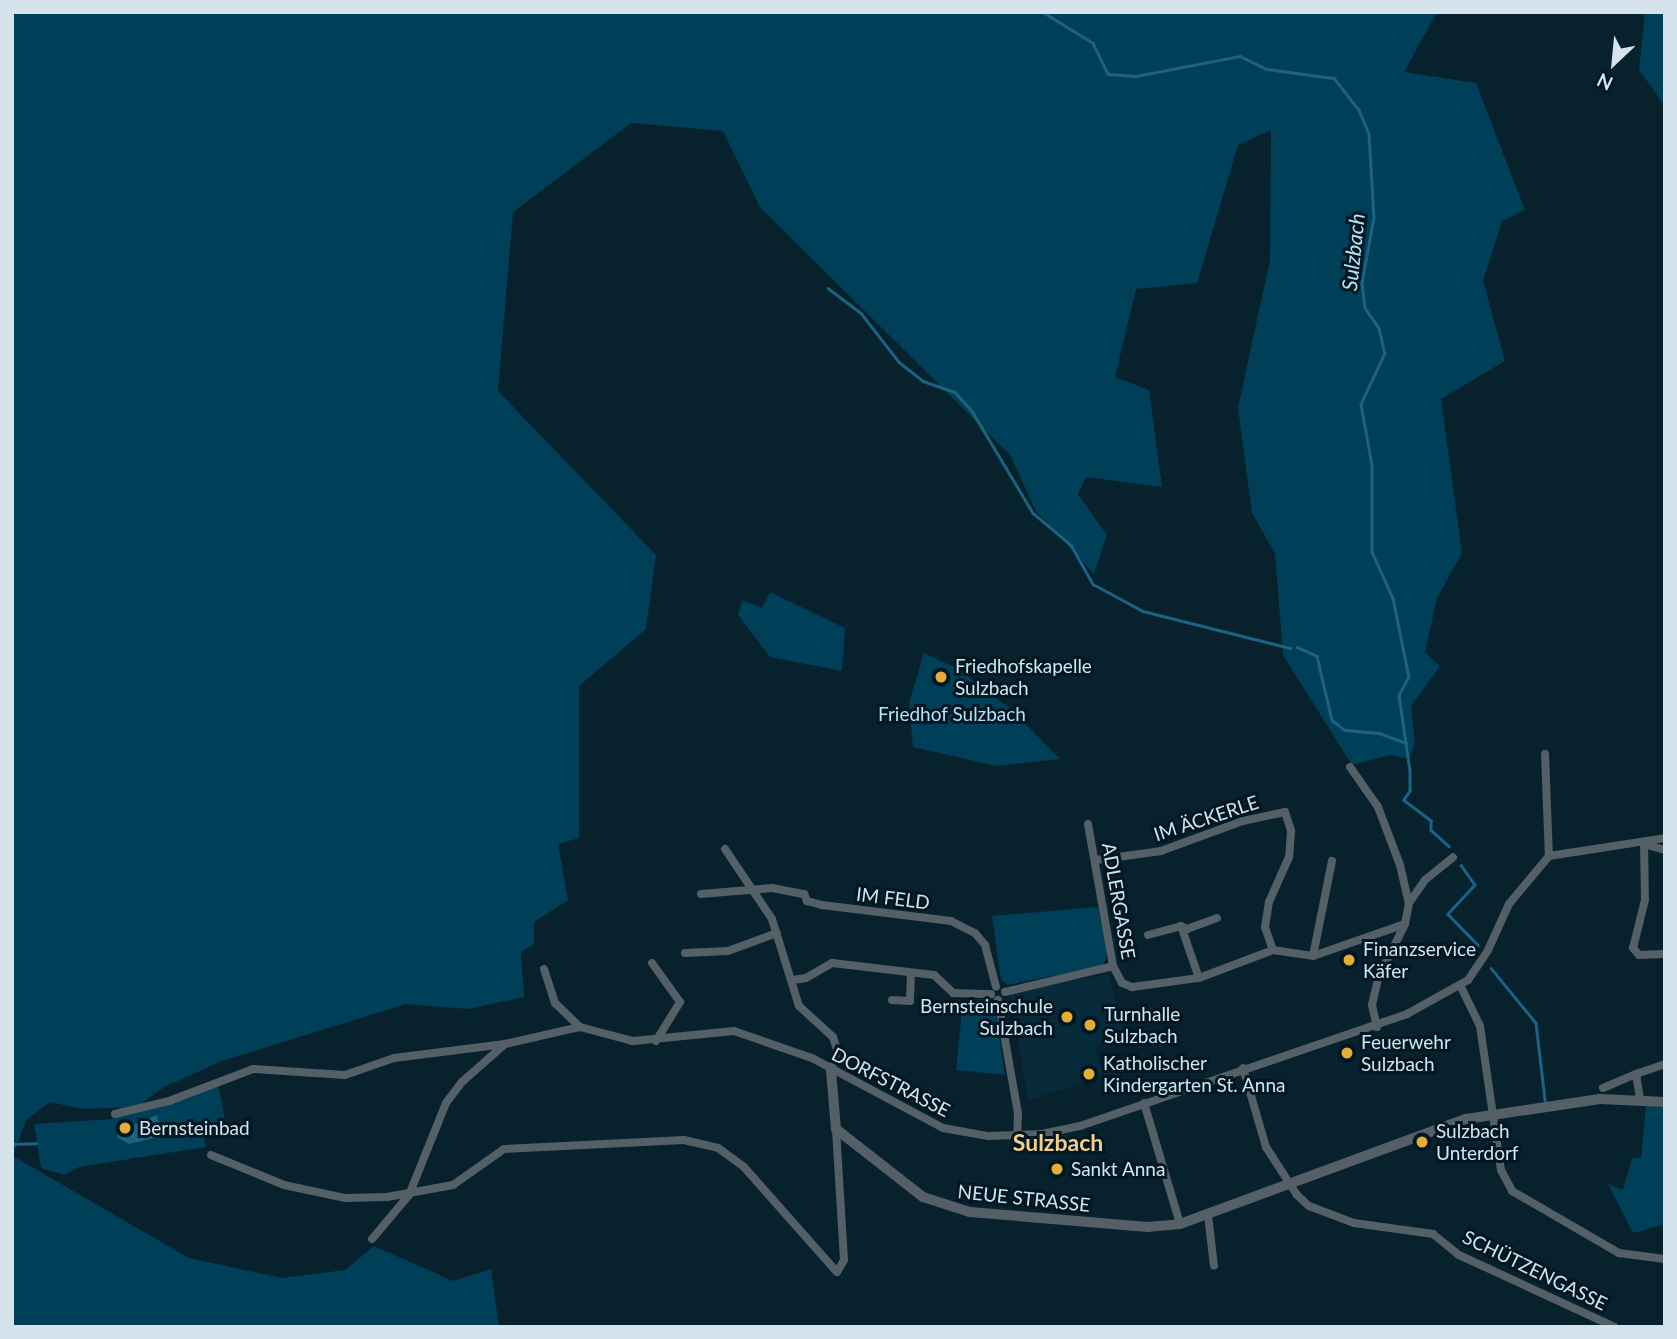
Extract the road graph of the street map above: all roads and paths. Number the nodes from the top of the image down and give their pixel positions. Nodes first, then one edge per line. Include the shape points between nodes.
1 (1545, 754) dead end
2 (1350, 767) dead end
3 (1088, 824) dead end
4 (1665, 838) edge
5 (1644, 844) junction
6 (724, 849) dead end
7 (1665, 850) edge
8 (1549, 856) junction
9 (1453, 857) dead end
10 (1096, 860) junction
11 (1332, 862) dead end
12 (751, 889) junction
13 (701, 894) dead end
14 (1409, 904) junction
15 (1217, 918) dead end
16 (1405, 925) junction
17 (1181, 926) junction
18 (777, 933) junction
19 (1148, 935) dead end
20 (1273, 950) junction
21 (685, 953) dead end
22 (1665, 954) edge
23 (1313, 956) junction
24 (652, 963) dead end
25 (1113, 966) junction
26 (544, 969) dead end
27 (911, 973) junction
28 (1199, 978) junction
29 (793, 980) junction
30 (1461, 987) junction
31 (995, 994) junction
32 (891, 1000) dead end
33 (580, 1027) junction
34 (1377, 1027) junction
35 (656, 1041) junction
36 (505, 1044) junction
37 (1665, 1064) edge
38 (1243, 1068) junction
39 (831, 1071) junction
40 (1636, 1074) junction
41 (1603, 1088) dead end
42 (1640, 1099) junction
43 (1665, 1102) edge
44 (1144, 1103) junction
45 (115, 1114) dead end
46 (1494, 1114) junction
47 (836, 1129) junction
48 (1017, 1137) junction
49 (211, 1155) dead end
50 (1289, 1184) junction
51 (410, 1195) junction
52 (1208, 1214) junction
53 (1180, 1224) junction
54 (372, 1239) dead end
55 (1665, 1259) edge
56 (1214, 1266) dead end
57 (1615, 1327) edge

1 - 8 street
2 - 14 street via 1378,807
3 - 10 street, ADLERGASSE
4 - 5 street
5 - 7 street
5 - 8 street
5 - 22 street via 1645,900 1633,948 1639,955
6 - 12 street
8 - 30 street, DORFSTRASSE via 1509,904 1483,961
9 - 14 street via 1425,880
10 - 20 street, IM ÄCKERLE via 1161,851 1244,821 1285,812 1291,831 1289,857 1269,902 1265,927
10 - 25 street, ADLERGASSE
11 - 23 street
12 - 13 street, IM FELD
12 - 18 street
12 - 31 street, IM FELD via 772,888 804,894 807,901 822,905 963,926 985,946
14 - 16 street
15 - 17 street via 1187,929
16 - 23 street
16 - 34 street via 1378,978 1372,1005
17 - 19 street
17 - 28 street
18 - 21 street via 728,951
18 - 29 street
20 - 23 street
20 - 28 street
24 - 35 street via 680,1002
25 - 28 street, ADLERGASSE via 1122,983 1132,987
25 - 31 street
26 - 33 street, DORFSTRASSE via 555,1003
27 - 29 street via 832,962 806,978
27 - 31 street via 933,975 953,993
27 - 32 street via 911,1001
29 - 39 street via 799,1006 833,1037 837,1051
30 - 34 street, DORFSTRASSE
30 - 46 street via 1480,1026
31 - 48 street, IM FELD via 1018,1112
33 - 35 street, DORFSTRASSE via 633,1041
33 - 36 street, DORFSTRASSE
34 - 38 street, DORFSTRASSE
35 - 39 street, DORFSTRASSE via 734,1031 782,1045
36 - 45 street, DORFSTRASSE via 394,1058 345,1075 253,1069 169,1101
36 - 51 street via 462,1082 446,1103
37 - 40 street
38 - 44 street, DORFSTRASSE
38 - 50 street, SCHÜTZENGASSE via 1266,1147
39 - 47 street
39 - 48 street, DORFSTRASSE via 943,1128
40 - 41 street
40 - 42 street
42 - 43 street, NEUE STRASSE
42 - 46 street, NEUE STRASSE via 1600,1099
44 - 48 street, DORFSTRASSE via 1069,1129
44 - 53 street
46 - 50 street, NEUE STRASSE via 1441,1127
46 - 55 street via 1501,1170 1519,1199 1619,1252
47 - 51 street via 844,1261 837,1272 744,1167 718,1148 684,1140 504,1149 453,1185
47 - 53 street, NEUE STRASSE via 893,1177 954,1210 1147,1227
49 - 51 street via 284,1185 345,1198
50 - 52 street, NEUE STRASSE
50 - 57 street, SCHÜTZENGASSE via 1326,1215 1433,1234 1459,1255
51 - 54 street
52 - 53 street, NEUE STRASSE
52 - 56 street

